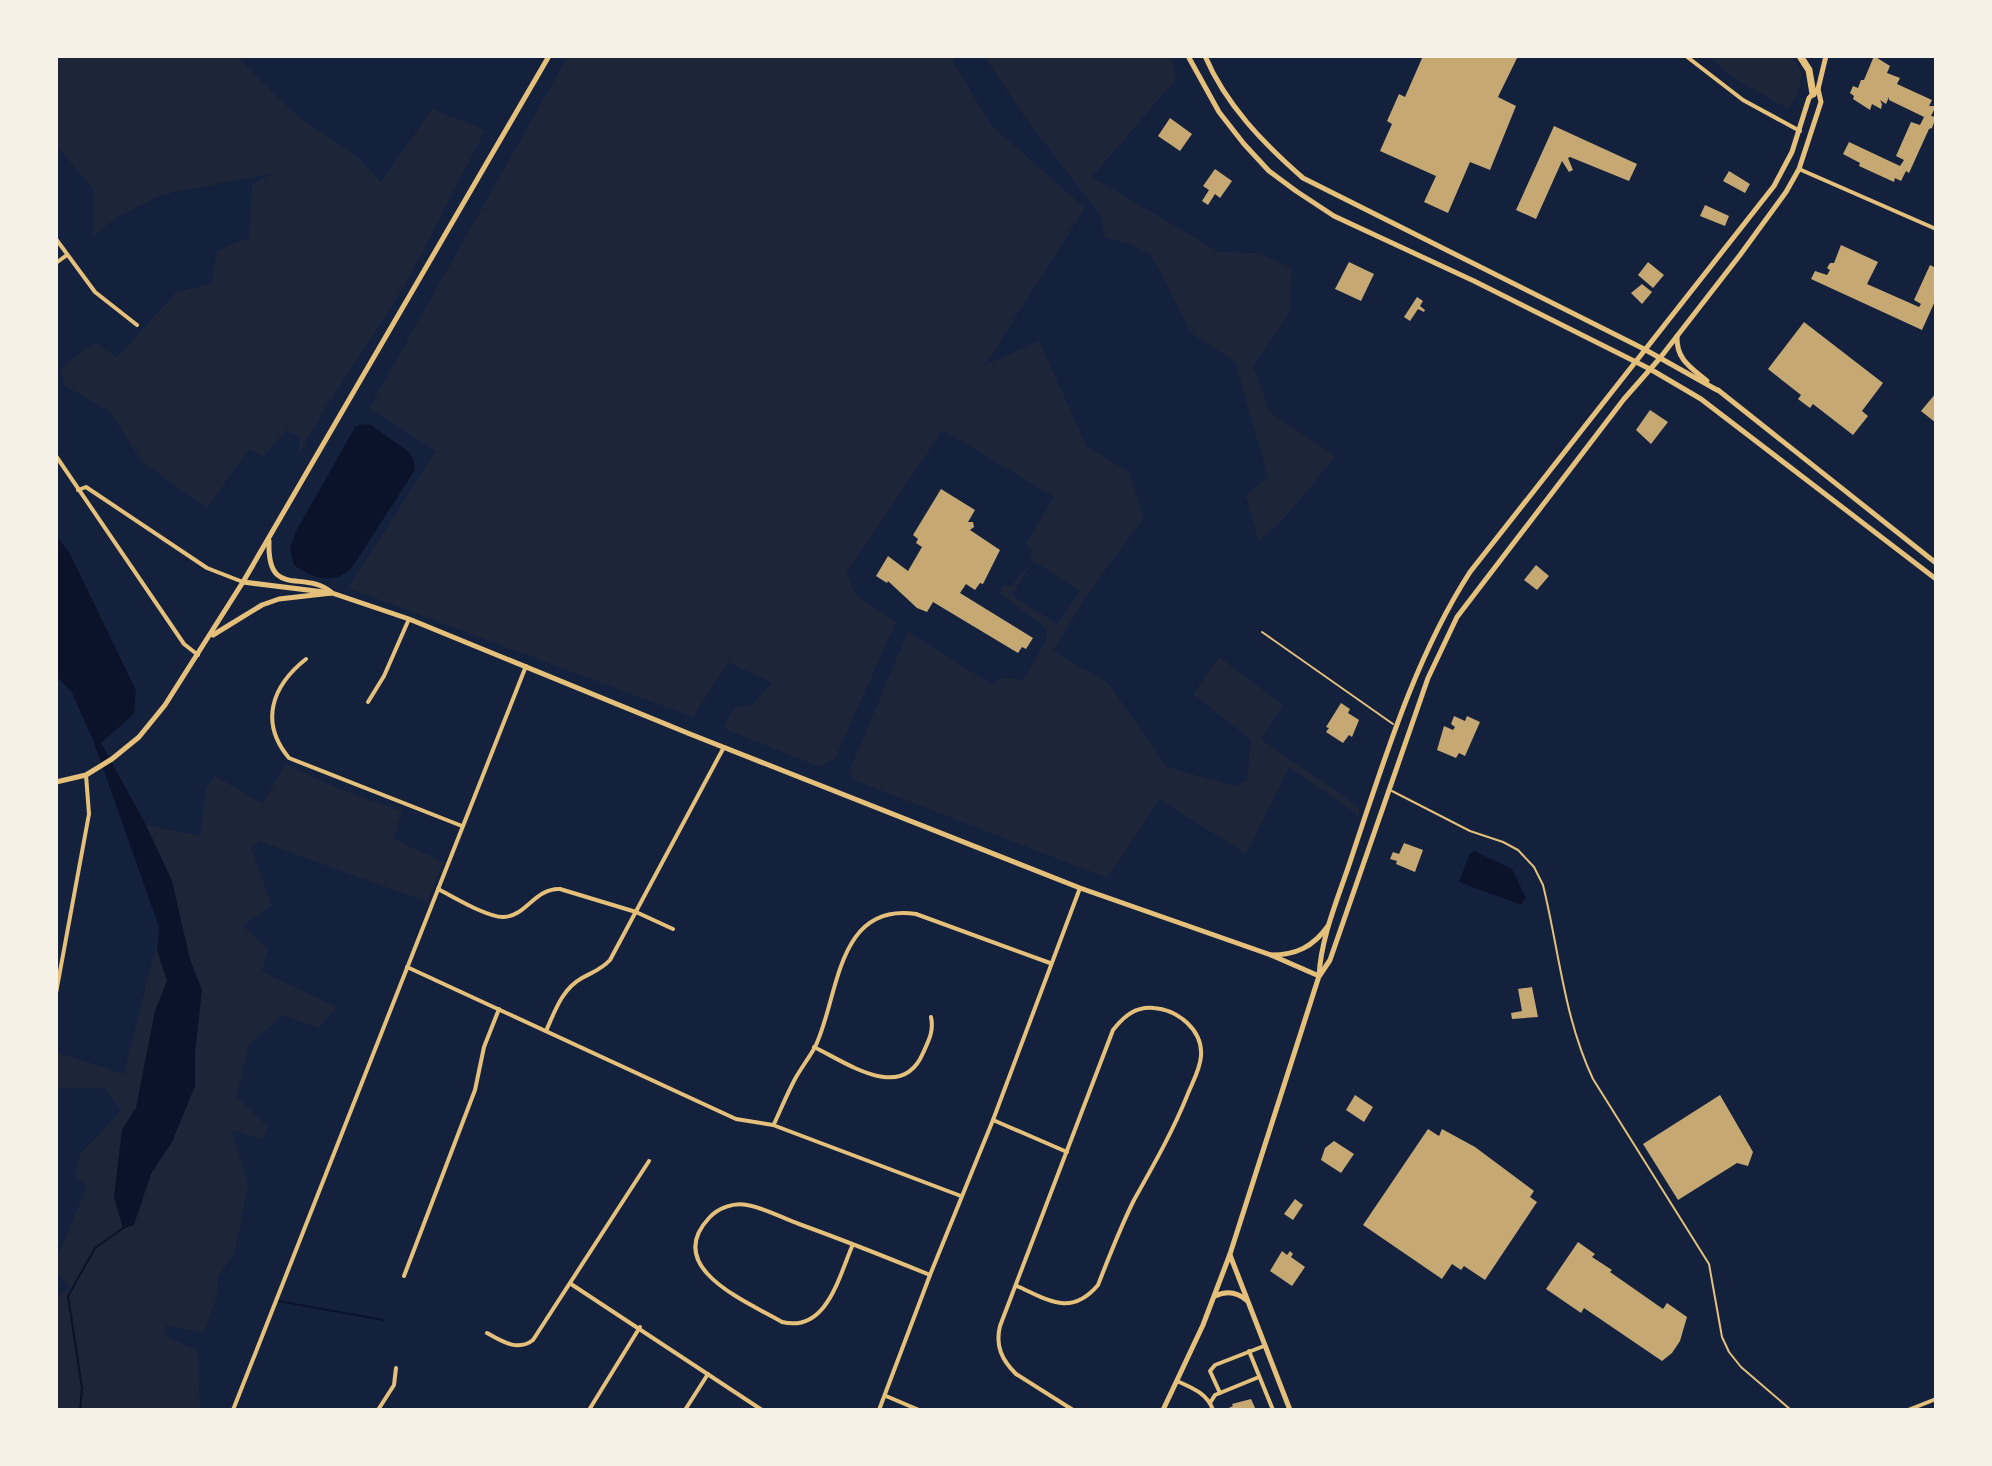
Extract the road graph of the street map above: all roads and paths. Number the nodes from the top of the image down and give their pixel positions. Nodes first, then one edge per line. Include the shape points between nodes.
1 (549, 56) edge
2 (1188, 56) edge
3 (1205, 56) edge
4 (1686, 56) edge
5 (1800, 56) edge
6 (1826, 56) edge
7 (1816, 91) junction
8 (1800, 131) junction
9 (1799, 169) junction
10 (1936, 229) edge
11 (56, 239) edge
12 (67, 255) junction
13 (56, 263) edge
14 (137, 325) dead end
15 (1677, 335) junction
16 (1644, 349) junction
17 (1660, 358) junction
18 (1635, 362) junction
19 (1650, 369) junction
20 (1717, 390) junction
21 (56, 456) edge
22 (78, 490) junction
23 (269, 537) junction
24 (1936, 563) edge
25 (1936, 579) edge
26 (243, 582) junction
27 (332, 593) junction
28 (409, 619) junction
29 (1262, 632) dead end
30 (209, 638) junction
31 (198, 655) junction
32 (306, 659) dead end
33 (526, 666) junction
34 (368, 702) dead end
35 (1398, 727) junction
36 (724, 747) junction
37 (86, 775) junction
38 (56, 782) edge
39 (1389, 790) junction
40 (462, 826) junction
41 (1080, 888) junction
42 (437, 889) junction
43 (636, 912) junction
44 (1331, 922) junction
45 (673, 929) dead end
46 (1271, 955) junction
47 (1050, 963) junction
48 (407, 967) junction
49 (1319, 976) junction
50 (56, 993) edge
51 (499, 1009) junction
52 (931, 1017) dead end
53 (546, 1031) junction
54 (814, 1047) junction
55 (993, 1120) junction
56 (773, 1125) junction
57 (1067, 1152) junction
58 (649, 1161) dead end
59 (961, 1196) junction
60 (853, 1244) junction
61 (1230, 1254) junction
62 (930, 1275) junction
63 (404, 1276) dead end
64 (570, 1283) junction
65 (1017, 1286) junction
66 (1214, 1297) junction
67 (1247, 1301) junction
68 (640, 1327) junction
69 (487, 1333) dead end
70 (1264, 1346) junction
71 (1249, 1351) junction
72 (396, 1368) dead end
73 (708, 1374) junction
74 (1260, 1376) junction
75 (1177, 1381) junction
76 (1220, 1393) junction
77 (886, 1396) junction
78 (1936, 1399) edge
79 (1210, 1403) junction
80 (233, 1410) edge
81 (378, 1410) edge
82 (589, 1410) edge
83 (685, 1410) edge
84 (762, 1410) edge
85 (879, 1410) edge
86 (919, 1410) edge
87 (1073, 1410) edge
88 (1163, 1410) edge
89 (1213, 1410) edge
90 (1273, 1410) edge
91 (1290, 1410) edge
92 (1791, 1410) edge
93 (1908, 1410) edge

1 - 23 main road
2 - 18 main road via 1244,144 1296,191 1334,216
3 - 16 main road via 1244,119 1303,178
4 - 8 street via 1743,100
5 - 7 highway
6 - 7 main road
7 - 8 main road
7 - 9 main road via 1821,102
8 - 16 main road via 1774,186
9 - 10 street
9 - 15 main road via 1765,224
11 - 12 street
12 - 13 street
12 - 14 street via 95,292
15 - 17 main road
15 - 20 main road via 1682,360
16 - 17 main road
16 - 18 main road
17 - 19 main road
17 - 20 main road
18 - 19 main road
18 - 35 main road via 1470,572 1432,637
19 - 25 main road via 1728,417
19 - 39 main road via 1457,617 1428,678
20 - 24 main road
21 - 22 street
22 - 26 street via 86,487 207,568
22 - 31 street via 184,644
23 - 26 main road
23 - 27 main road via 275,573
26 - 27 main road
26 - 30 main road
27 - 28 main road
27 - 30 main road via 262,605
28 - 33 main road
28 - 34 street
29 - 35 lane
30 - 31 main road
31 - 37 main road via 139,737
32 - 40 street via 286,678 272,708 275,737 289,758
33 - 36 main road
33 - 40 street
35 - 44 main road
36 - 41 main road
36 - 43 street
37 - 38 main road
37 - 50 street via 89,814
39 - 49 main road via 1330,960
39 - 92 lane via 1511,846 1534,867 1549,908 1573,1030 1588,1070 1709,1264 1729,1352
40 - 42 street
41 - 46 main road
41 - 47 street
42 - 43 street via 495,917 515,914 550,889
42 - 48 street
43 - 45 street
43 - 53 street via 605,966 561,997
44 - 46 main road via 1311,945
44 - 49 main road
46 - 49 main road
47 - 54 street via 916,914 882,915 870,922 840,963
47 - 55 street
48 - 51 street
48 - 80 street
49 - 61 main road
51 - 53 street
51 - 63 street via 475,1090
52 - 54 street via 932,1033 918,1065 902,1076 873,1076
53 - 56 street via 736,1119
54 - 56 street
55 - 57 street
55 - 59 street
56 - 59 street
57 - 65 street
57 - 65 street via 1120,1021 1131,1012 1158,1008 1190,1025 1200,1045 1198,1068 1098,1285 1068,1305
58 - 64 street
59 - 62 street
60 - 60 street via 736,1204 704,1223 695,1253 707,1277 792,1324 824,1309
60 - 62 street
61 - 66 main road
61 - 67 main road
62 - 77 street
64 - 68 street
64 - 69 street via 528,1345 503,1342
65 - 87 street via 1000,1326 1000,1352 1016,1374
66 - 67 main road via 1228,1292
66 - 75 main road
67 - 70 main road
68 - 73 street
68 - 82 street
70 - 71 street
70 - 91 main road
71 - 74 street
71 - 76 street via 1210,1371
72 - 81 street via 394,1385
73 - 83 street
73 - 84 street
74 - 76 street
74 - 90 street
75 - 79 street via 1197,1389
75 - 88 main road
76 - 79 street
77 - 85 street
77 - 86 street
78 - 93 street
79 - 89 street

